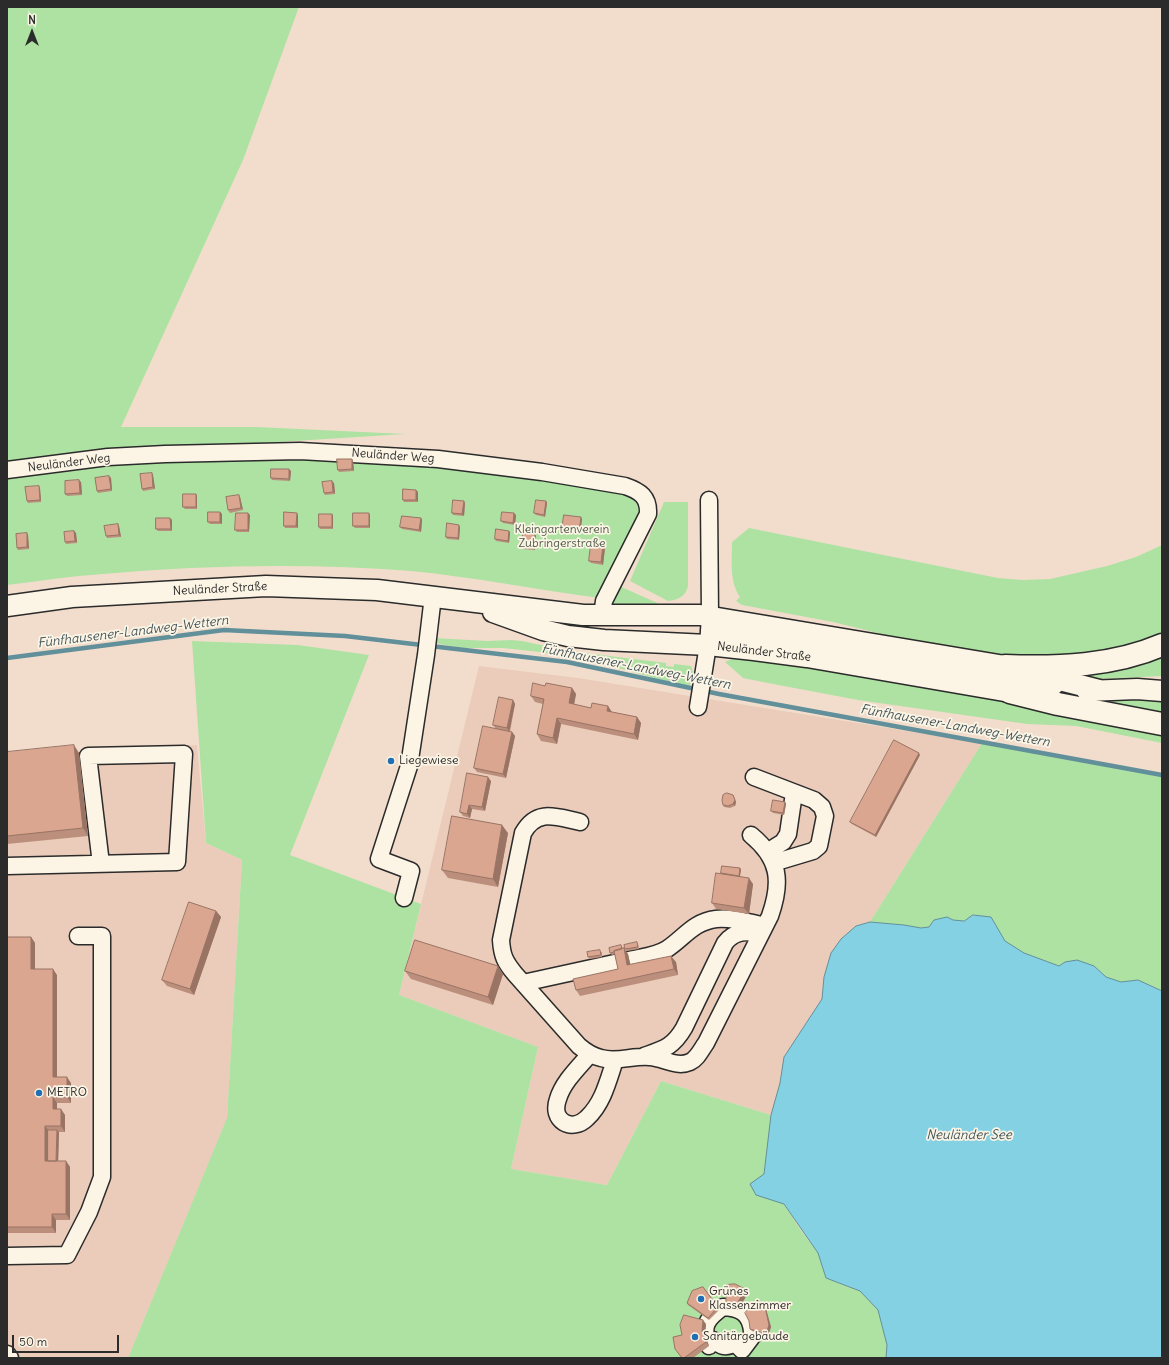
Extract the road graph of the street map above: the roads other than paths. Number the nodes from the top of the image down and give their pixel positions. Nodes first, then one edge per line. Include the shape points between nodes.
1 (7, 470) edge
2 (709, 500) dead end
3 (433, 596) junction
4 (7, 606) edge
5 (602, 616) junction
6 (709, 631) junction
7 (1162, 645) edge
8 (1005, 666) junction
9 (1162, 685) edge
10 (1137, 689) junction
11 (1099, 690) junction
12 (1162, 691) edge
13 (1010, 692) junction
14 (699, 696) dead end
15 (1162, 724) edge
16 (754, 778) dead end
17 (794, 792) junction
18 (580, 822) dead end
19 (751, 835) dead end
20 (770, 857) junction
21 (101, 864) junction
22 (7, 866) edge
23 (404, 898) dead end
24 (763, 930) junction
25 (78, 936) dead end
26 (523, 983) junction
27 (590, 1054) junction
28 (643, 1056) junction
29 (615, 1060) junction
30 (7, 1256) edge
31 (7, 1354) edge
32 (10, 1358) edge

1 - 5 street, Neuländer Weg via 108,457 300,450 438,459 625,486 638,492 645,499 648,514 604,601
2 - 6 street
3 - 4 main road, Neuländer Straße via 377,590 266,586 72,597
3 - 5 main road, Neuländer Straße via 566,614
3 - 6 main road, Neuländer Straße via 458,601 568,636 604,640
3 - 23 street via 409,766 379,859 411,871
5 - 6 main road, Neuländer Straße via 683,614
6 - 8 main road, Neuländer Straße
6 - 11 street via 1021,682
6 - 13 main road, Neuländer Straße via 807,657
6 - 14 street
7 - 8 highway via 1101,662
8 - 11 main road, Neuländer Straße
9 - 10 main road, Neuländer Straße
10 - 11 main road, Neuländer Straße
10 - 12 main road, Neuländer Straße
11 - 13 main road, Neuländer Straße via 1058,693
13 - 15 highway
16 - 17 street
17 - 20 street via 788,834
17 - 20 street via 814,800 822,807 825,816 819,846 813,851
18 - 26 street via 547,816 536,818 528,824 523,833 501,940 506,963
19 - 20 street
20 - 24 street via 777,874 778,888
21 - 21 street via 176,862 184,754 88,756
21 - 22 street
24 - 26 street via 724,919 708,921 696,925 666,949 652,955
24 - 28 street via 738,933 725,942 678,1039 664,1049
24 - 28 street via 697,1056 691,1062 674,1064
25 - 30 street via 102,936 102,1177 89,1212 67,1255
26 - 27 street via 579,1046
27 - 29 street
27 - 29 street via 566,1083 557,1100 556,1114 560,1121 577,1124 586,1120 605,1091
28 - 29 street
31 - 32 street

